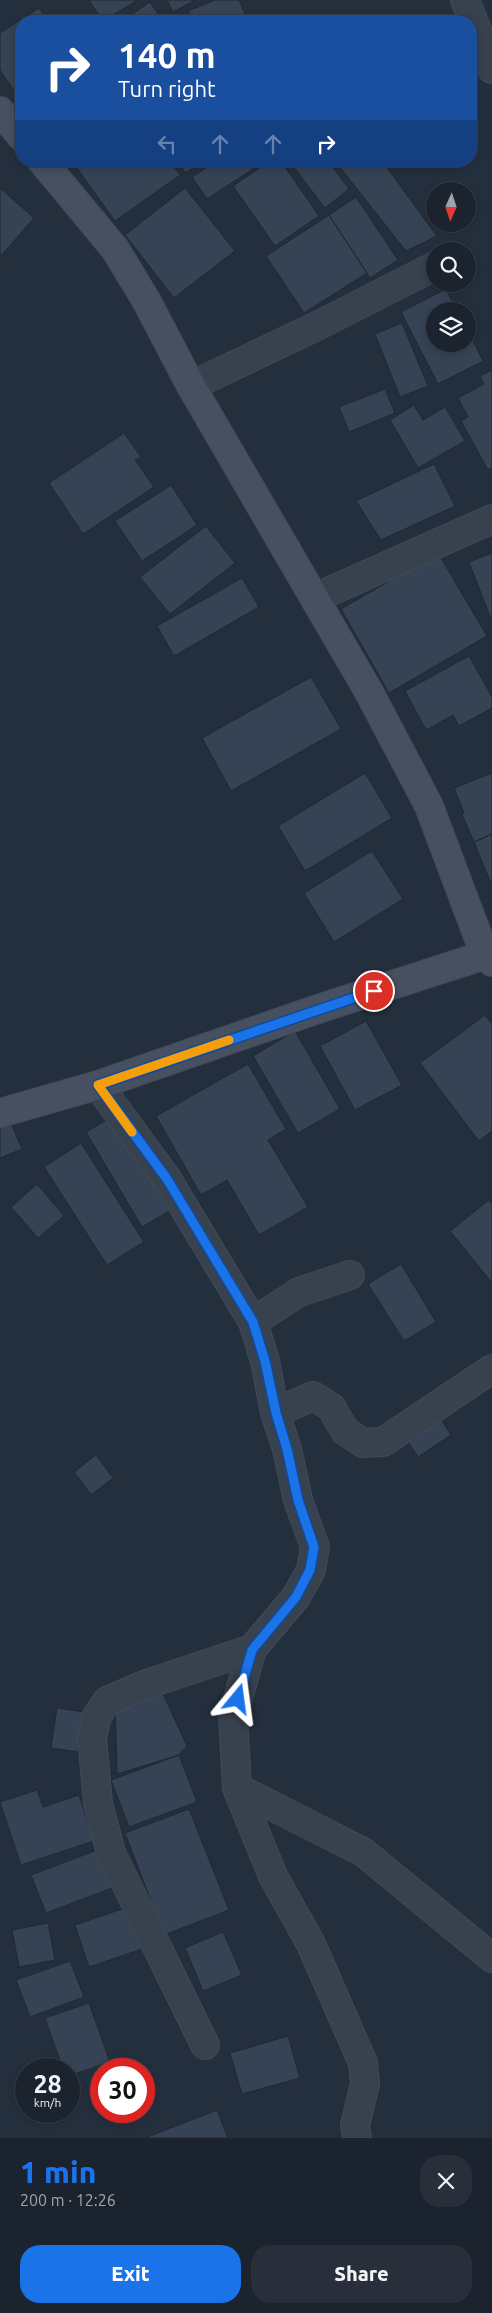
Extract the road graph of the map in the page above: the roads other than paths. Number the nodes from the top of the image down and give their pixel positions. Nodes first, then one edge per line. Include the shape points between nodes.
1 (465, 0) edge
2 (471, 15) edge
3 (477, 31) edge
4 (492, 70) edge
5 (0, 111) edge
6 (15, 129) edge
7 (47, 167) edge
8 (426, 271) edge
9 (192, 386) junction
10 (492, 519) edge
11 (315, 598) junction
12 (490, 956) edge
13 (98, 1085) junction
14 (0, 1113) edge
15 (350, 1275) dead end
16 (253, 1322) junction
17 (492, 1369) edge
18 (276, 1413) junction
19 (252, 1650) junction
20 (237, 1788) junction
21 (492, 1958) edge
22 (205, 2045) dead end
23 (357, 2138) edge

1 - 2 street
3 - 4 street
5 - 6 street
7 - 9 street via 115,249
8 - 9 street
9 - 11 street
10 - 11 street
11 - 12 street via 429,806
12 - 13 street via 318,1009
13 - 14 street
13 - 16 street via 167,1179
15 - 16 street via 299,1292
16 - 18 street
17 - 18 street via 382,1442 363,1443 345,1431 332,1407 313,1396
18 - 19 street via 298,1500 314,1547 310,1570 296,1597
19 - 20 street via 233,1716
19 - 22 street via 107,1700 97,1716 92,1738 98,1803 111,1853
20 - 21 street via 363,1852
20 - 23 street via 273,1876 311,1944 364,2063 365,2084 355,2125

